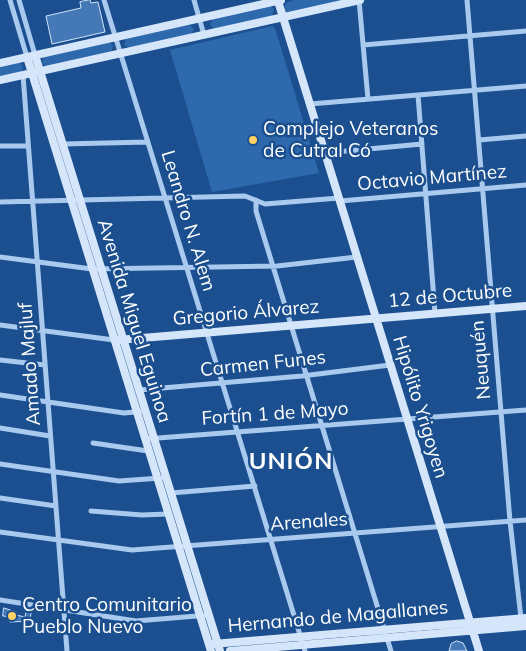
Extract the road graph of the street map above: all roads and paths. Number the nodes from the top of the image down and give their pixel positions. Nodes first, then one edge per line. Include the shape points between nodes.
1 (10, 0) edge
2 (19, 0) edge
3 (104, 0) edge
4 (194, 0) edge
5 (279, 0) edge
6 (355, 0) edge
7 (467, 0) edge
8 (283, 17) junction
9 (199, 18) junction
10 (526, 31) edge
11 (204, 35) junction
12 (470, 36) junction
13 (116, 37) junction
14 (363, 45) junction
15 (121, 53) junction
16 (31, 56) junction
17 (0, 63) edge
18 (36, 72) junction
19 (23, 75) junction
20 (0, 80) edge
21 (526, 86) edge
22 (475, 90) junction
23 (418, 95) junction
24 (368, 99) junction
25 (310, 104) junction
26 (526, 136) edge
27 (479, 140) junction
28 (148, 142) junction
29 (63, 144) junction
30 (422, 144) junction
31 (0, 146) edge
32 (28, 146) junction
33 (325, 153) junction
34 (526, 185) edge
35 (483, 189) junction
36 (426, 194) junction
37 (166, 198) junction
38 (80, 200) junction
39 (256, 200) junction
40 (339, 200) junction
41 (71, 201) junction
42 (0, 202) edge
43 (32, 202) junction
44 (0, 257) edge
45 (357, 257) junction
46 (37, 262) junction
47 (273, 266) junction
48 (187, 268) junction
49 (92, 269) junction
50 (101, 269) junction
51 (526, 306) edge
52 (492, 308) junction
53 (436, 313) junction
54 (376, 318) junction
55 (0, 325) edge
56 (292, 325) junction
57 (42, 331) junction
58 (207, 333) junction
59 (114, 340) junction
60 (123, 340) junction
61 (0, 360) edge
62 (45, 364) junction
63 (390, 364) junction
64 (308, 375) junction
65 (223, 383) junction
66 (139, 390) junction
67 (0, 395) edge
68 (48, 402) junction
69 (526, 410) edge
70 (136, 412) junction
71 (145, 412) junction
72 (501, 412) junction
73 (407, 419) junction
74 (323, 425) junction
75 (0, 428) edge
76 (238, 432) junction
77 (50, 436) junction
78 (145, 438) junction
79 (154, 438) junction
80 (93, 443) dead end
81 (148, 451) junction
82 (0, 464) edge
83 (53, 471) junction
84 (166, 478) junction
85 (157, 479) junction
86 (254, 486) junction
87 (171, 493) junction
88 (0, 498) edge
89 (56, 506) junction
90 (91, 511) dead end
91 (168, 514) junction
92 (526, 520) edge
93 (510, 522) junction
94 (441, 528) junction
95 (0, 532) edge
96 (356, 534) junction
97 (58, 540) junction
98 (271, 540) junction
99 (188, 546) junction
100 (178, 547) junction
101 (0, 600) edge
102 (64, 610) junction
103 (209, 615) junction
104 (200, 616) junction
105 (470, 622) junction
106 (524, 622) edge
107 (385, 630) junction
108 (473, 631) junction
109 (387, 638) junction
110 (303, 644) edge
111 (219, 647) edge
112 (210, 648) edge
113 (67, 651) edge
114 (230, 651) edge
115 (392, 651) edge
116 (479, 651) edge

1 - 16 street, Avenida Miguel Eguinoa
2 - 16 street, Avenida Miguel Eguinoa
3 - 13 street, Leandro N. Alem
4 - 9 street
5 - 8 main road, Hipólito Yrigoyen
5 - 9 main road
6 - 8 main road
6 - 14 street
7 - 12 street, Neuquén
8 - 11 main road
8 - 25 main road, Hipólito Yrigoyen
9 - 11 street
9 - 13 main road
10 - 12 street
11 - 15 main road
12 - 14 street
12 - 22 street, Neuquén
13 - 15 street, Leandro N. Alem
13 - 16 main road
14 - 24 street
15 - 18 main road
15 - 28 street, Leandro N. Alem
16 - 17 main road
16 - 18 main road, Avenida Miguel Eguinoa
18 - 19 main road
18 - 29 main road, Avenida Miguel Eguinoa
18 - 41 main road, Avenida Miguel Eguinoa
19 - 20 main road
19 - 32 street, Amado Majluf
21 - 22 street
22 - 23 street
22 - 27 street, Neuquén
23 - 24 street
23 - 30 street
24 - 25 street
25 - 33 main road, Hipólito Yrigoyen
26 - 27 street
27 - 35 street, Neuquén
28 - 29 street
28 - 37 street, Leandro N. Alem
29 - 38 main road, Avenida Miguel Eguinoa
30 - 33 street
30 - 36 street
31 - 32 street
32 - 43 street, Amado Majluf
33 - 40 main road, Hipólito Yrigoyen
34 - 35 street, Octavio Martínez
35 - 36 street, Octavio Martínez
35 - 52 street, Neuquén
36 - 40 street, Octavio Martínez
36 - 53 street
37 - 38 street, Octavio Martínez
37 - 39 street, Octavio Martínez via 245,196
37 - 48 street, Leandro N. Alem
38 - 41 street, Octavio Martínez
38 - 50 main road, Avenida Miguel Eguinoa
39 - 40 street, Octavio Martínez via 269,204
39 - 47 street via 255,209
40 - 45 main road, Hipólito Yrigoyen
41 - 43 street, Octavio Martínez
41 - 49 main road, Avenida Miguel Eguinoa
42 - 43 street, Octavio Martínez
43 - 46 street, Amado Majluf
44 - 46 street
45 - 47 street
45 - 54 main road, Hipólito Yrigoyen
46 - 49 street
46 - 57 street, Amado Majluf
47 - 48 street
47 - 56 street
48 - 50 street
48 - 58 street, Leandro N. Alem
49 - 50 street
49 - 59 main road, Avenida Miguel Eguinoa
50 - 60 main road, Avenida Miguel Eguinoa
51 - 52 main road, 12 de Octubre
52 - 53 main road, 12 de Octubre
52 - 72 street, Neuquén
53 - 54 main road, 12 de Octubre
54 - 56 main road, Gregorio Álvarez
54 - 63 main road, Hipólito Yrigoyen
55 - 57 street, Gregorio Álvarez
56 - 58 main road, Gregorio Álvarez
56 - 64 street
57 - 59 street, Gregorio Álvarez
57 - 62 street, Amado Majluf
58 - 60 main road, Gregorio Álvarez
58 - 65 street, Leandro N. Alem
59 - 60 main road, Gregorio Álvarez
59 - 70 main road, Avenida Miguel Eguinoa
60 - 66 main road, Avenida Miguel Eguinoa
61 - 62 street
62 - 68 street, Amado Majluf
63 - 64 street, Carmen Funes
63 - 73 main road, Hipólito Yrigoyen
64 - 65 street, Carmen Funes
64 - 74 street
65 - 66 street, Carmen Funes
65 - 76 street, Leandro N. Alem
66 - 71 main road, Avenida Miguel Eguinoa
67 - 68 street
68 - 70 street
68 - 77 street, Amado Majluf
69 - 72 street, Fortín 1 de Mayo
70 - 71 street
70 - 78 main road, Avenida Miguel Eguinoa
71 - 79 main road, Avenida Miguel Eguinoa
72 - 73 street, Fortín 1 de Mayo
72 - 93 street, Neuquén
73 - 74 street, Fortín 1 de Mayo
73 - 94 main road, Hipólito Yrigoyen
74 - 76 street, Fortín 1 de Mayo
74 - 96 street
75 - 77 street
76 - 79 street, Fortín 1 de Mayo
76 - 86 street, Leandro N. Alem
77 - 83 street, Amado Majluf
78 - 79 street, Fortín 1 de Mayo
78 - 81 main road, Avenida Miguel Eguinoa
79 - 84 main road, Avenida Miguel Eguinoa
80 - 81 street
81 - 85 main road, Avenida Miguel Eguinoa
82 - 83 street
83 - 85 street via 119,481
83 - 89 street, Amado Majluf
84 - 85 street
84 - 87 main road, Avenida Miguel Eguinoa
85 - 91 main road, Avenida Miguel Eguinoa
86 - 87 street
86 - 98 street, Leandro N. Alem
87 - 99 main road, Avenida Miguel Eguinoa
88 - 89 street
89 - 97 street, Amado Majluf
90 - 91 street
91 - 100 main road, Avenida Miguel Eguinoa
92 - 93 street, Arenales
93 - 94 street, Arenales
93 - 106 street, Neuquén
94 - 96 street, Arenales
94 - 105 main road, Hipólito Yrigoyen
95 - 97 street, Arenales
96 - 98 street, Arenales
96 - 107 street
97 - 100 street, Arenales via 128,550
97 - 102 street, Amado Majluf
98 - 99 street, Arenales
98 - 110 street, Leandro N. Alem
99 - 100 street, Arenales
99 - 103 main road, Avenida Miguel Eguinoa
100 - 104 main road, Avenida Miguel Eguinoa
101 - 102 street
102 - 104 street via 136,621
102 - 113 street, Amado Majluf
103 - 104 street
103 - 111 main road, Avenida Miguel Eguinoa
104 - 112 main road, Avenida Miguel Eguinoa
105 - 106 main road, Hernando de Magallanes
105 - 107 main road, Hernando de Magallanes
105 - 108 main road, Hipólito Yrigoyen
106 - 108 main road, Hernando de Magallanes
107 - 109 street
107 - 110 main road, Hernando de Magallanes
108 - 109 main road, Hernando de Magallanes
108 - 116 main road, Hipólito Yrigoyen
109 - 110 main road, Hernando de Magallanes
109 - 115 street
110 - 111 main road, Hernando de Magallanes
110 - 114 main road, Hernando de Magallanes
111 - 112 main road, Hernando de Magallanes

